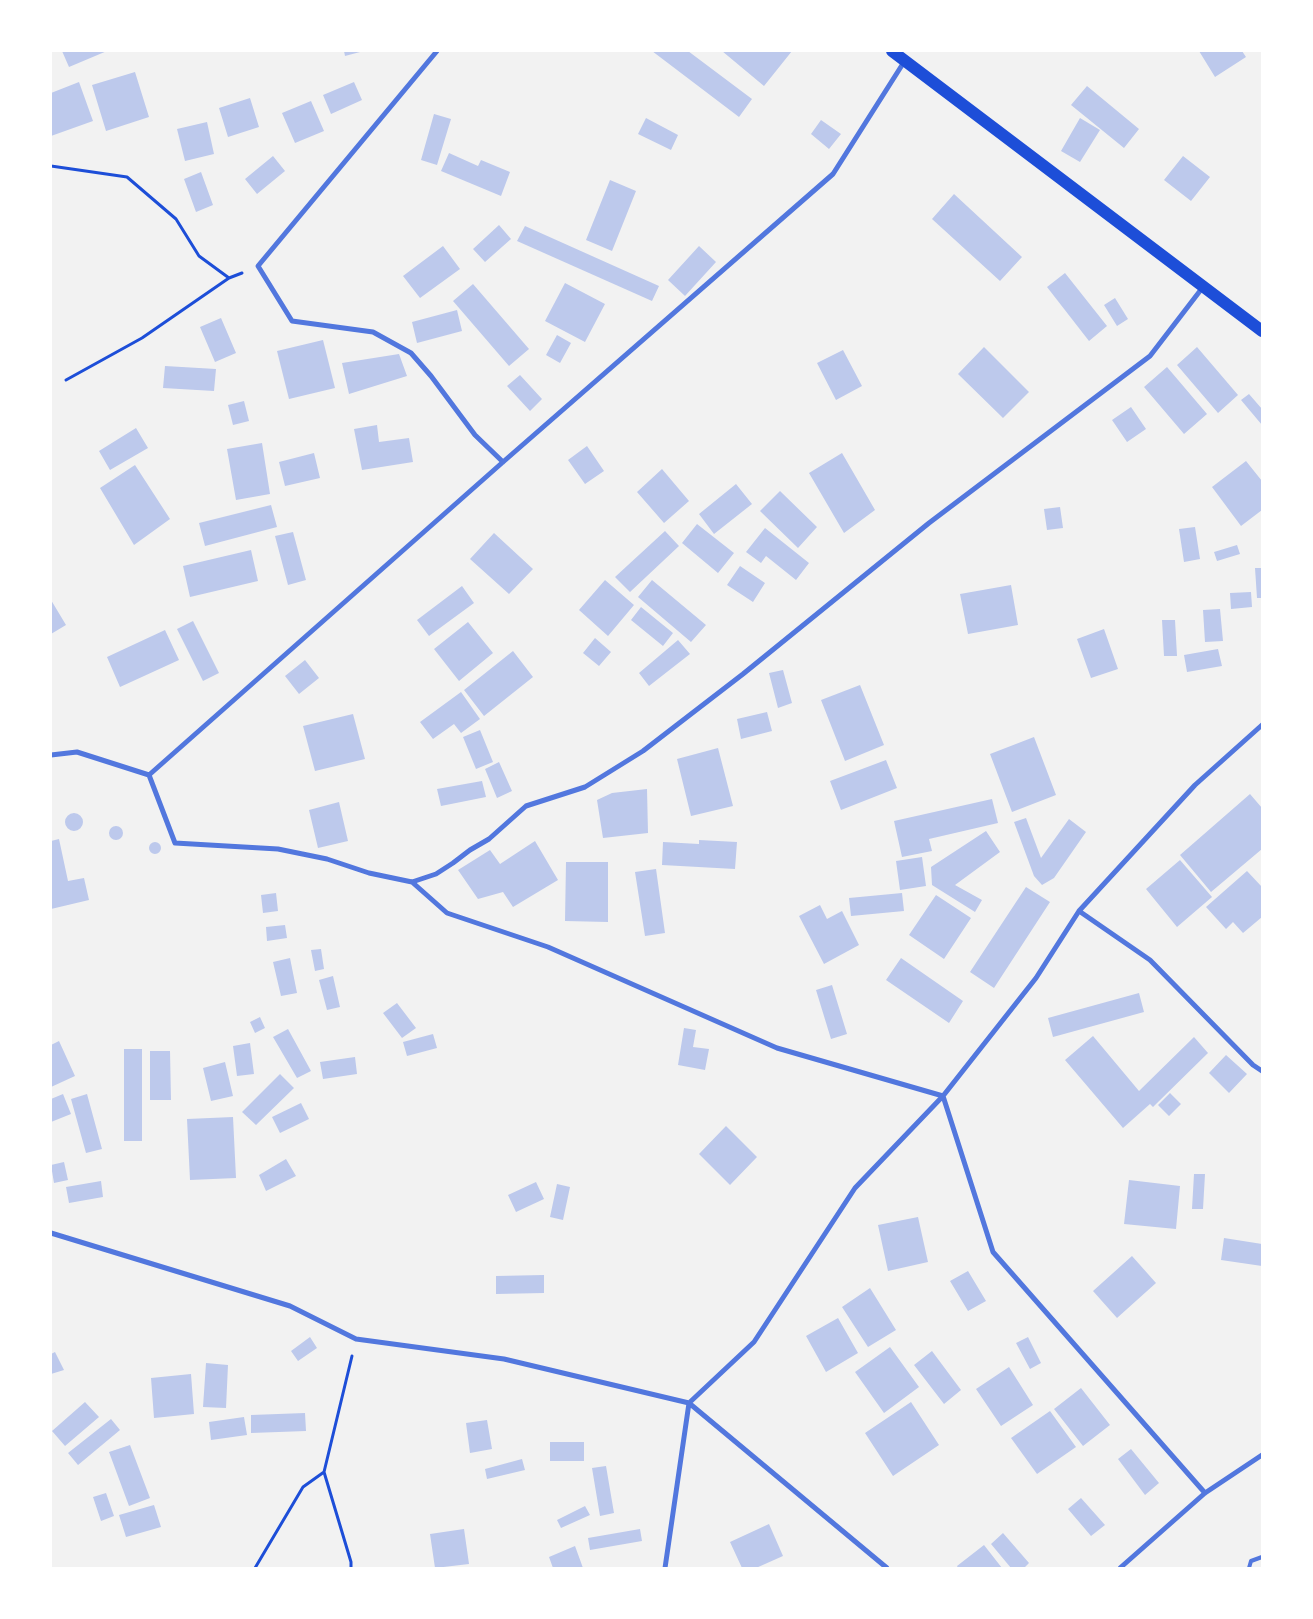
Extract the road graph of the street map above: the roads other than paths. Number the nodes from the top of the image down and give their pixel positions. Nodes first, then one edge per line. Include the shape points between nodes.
1 (438, 51) edge
2 (892, 51) edge
3 (904, 62) junction
4 (1204, 286) junction
5 (1262, 331) edge
6 (503, 462) junction
7 (1262, 725) edge
8 (51, 755) edge
9 (149, 775) junction
10 (412, 882) junction
11 (1079, 911) junction
12 (1262, 1071) edge
13 (943, 1096) junction
14 (51, 1233) edge
15 (689, 1403) junction
16 (1262, 1455) edge
17 (1205, 1493) junction
18 (1262, 1557) edge
19 (665, 1568) edge
20 (887, 1568) edge
21 (1120, 1568) edge
22 (1249, 1568) edge

1 - 6 street via 258,266 292,322 373,332 411,354 475,435
2 - 3 main road
3 - 4 main road
3 - 6 street via 834,174
4 - 5 main road
4 - 10 street via 1150,356 929,522 644,751 585,787 526,806 454,864
6 - 9 street
7 - 11 street via 1195,785
8 - 9 street via 77,752
9 - 10 street via 175,843 278,849
10 - 13 street via 447,913 548,946 777,1048
11 - 12 street via 1150,960
11 - 13 street via 1036,978
13 - 15 street via 855,1188 754,1342
13 - 17 street via 992,1252
14 - 15 street via 290,1306 356,1338 504,1359
15 - 19 street
15 - 20 street
16 - 17 street
17 - 21 street
18 - 22 lane via 1251,1561

